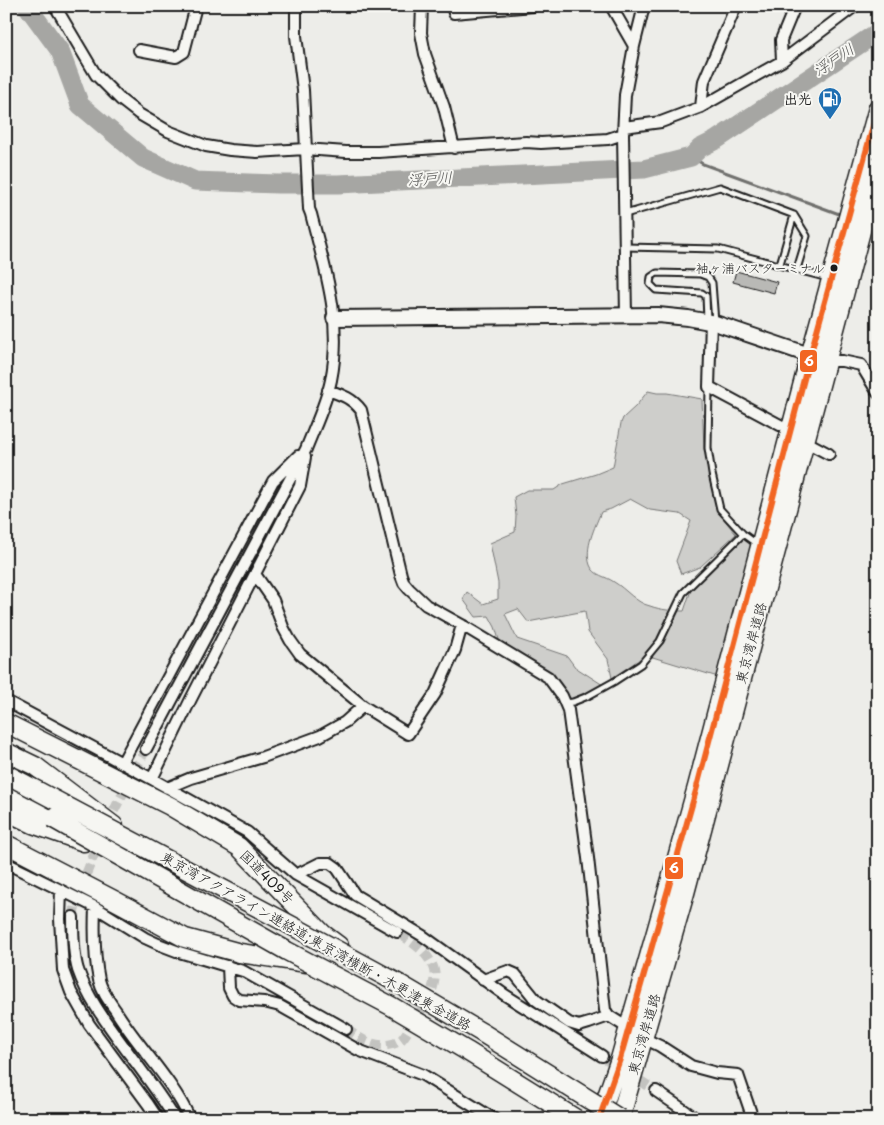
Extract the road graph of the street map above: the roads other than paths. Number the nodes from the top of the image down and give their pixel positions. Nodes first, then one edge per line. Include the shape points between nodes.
1 (55, 6) edge
2 (196, 6) edge
3 (296, 6) edge
4 (422, 6) edge
5 (452, 6) edge
6 (532, 6) edge
7 (611, 6) edge
8 (644, 6) edge
9 (736, 6) edge
10 (795, 6) edge
11 (855, 6) edge
12 (634, 46) junction
13 (139, 50) dead end
14 (782, 62) junction
15 (702, 107) junction
16 (878, 108) edge
17 (624, 130) junction
18 (454, 148) junction
19 (305, 149) junction
20 (878, 167) edge
21 (625, 214) junction
22 (794, 215) junction
23 (625, 247) junction
24 (780, 264) junction
25 (797, 269) junction
26 (831, 278) junction
27 (626, 316) junction
28 (334, 318) junction
29 (711, 322) junction
30 (818, 358) junction
31 (709, 386) junction
32 (328, 390) junction
33 (878, 393) edge
34 (780, 425) dead end
35 (812, 445) dead end
36 (306, 449) junction
37 (830, 454) dead end
38 (743, 534) junction
39 (760, 543) junction
40 (255, 574) junction
41 (462, 625) junction
42 (6, 701) edge
43 (565, 703) junction
44 (364, 706) junction
45 (6, 723) edge
46 (146, 749) tunnel mouth
47 (6, 752) edge
48 (122, 763) junction
49 (6, 774) edge
50 (152, 779) junction
51 (168, 788) junction
52 (6, 794) edge
53 (6, 811) edge
54 (6, 844) edge
55 (6, 863) edge
56 (296, 875) junction
57 (61, 890) junction
58 (95, 908) junction
59 (73, 916) tunnel mouth
60 (397, 932) tunnel mouth
61 (228, 966) junction
62 (336, 969) junction
63 (378, 975) junction
64 (484, 980) junction
65 (609, 1016) junction
66 (628, 1028) junction
67 (346, 1029) tunnel mouth
68 (643, 1038) junction
69 (602, 1056) tunnel mouth
70 (656, 1091) tunnel mouth
71 (604, 1116) edge
72 (158, 1119) edge
73 (175, 1119) edge
74 (190, 1119) edge
75 (494, 1119) edge
76 (576, 1119) edge
77 (585, 1119) edge
78 (620, 1119) edge
79 (697, 1119) edge
80 (753, 1119) edge

1 - 19 street via 96,75 120,100 168,131 206,146 230,150
2 - 13 street via 184,52 176,56
3 - 19 street
4 - 18 street via 421,33 425,54 444,107
5 - 6 street via 454,13
7 - 12 street
8 - 12 street
9 - 15 street via 704,81
10 - 14 street via 781,40
11 - 14 street
12 - 17 street via 625,95
14 - 15 street
15 - 17 street via 662,122
16 - 26 highway, 東京湾岸道路
17 - 18 street via 608,139
17 - 21 street
18 - 19 street via 378,152
19 - 28 street via 309,209 329,284
20 - 30 highway, 東京湾岸道路
21 - 22 lane via 720,187
21 - 23 street
22 - 24 lane
22 - 25 lane via 807,236
23 - 24 lane via 718,249
23 - 27 street
24 - 25 lane
25 - 26 lane
26 - 30 highway, 東京湾岸道路
27 - 28 street
27 - 29 street via 658,315
28 - 32 street via 334,350
29 - 29 lane via 706,296 702,293 656,290 650,284 651,277 657,273 708,277 713,289
29 - 30 street
29 - 31 street
30 - 33 street via 861,365
30 - 39 highway, 東京湾岸道路
30 - 68 highway, 東京湾岸道路 via 685,893
31 - 34 street
31 - 38 lane via 708,448 720,509
32 - 36 street
32 - 41 street via 355,402 361,410 404,582 426,605
35 - 37 street
36 - 40 street via 300,486
36 - 46 street
36 - 48 street via 273,481
38 - 39 lane
38 - 43 lane via 683,593 660,641 641,664 588,696
39 - 66 highway, 東京湾岸道路 via 697,787
40 - 44 street via 273,600 283,627 300,654
40 - 50 street
41 - 43 street via 548,677
41 - 44 street via 455,650 435,694 408,734
42 - 48 street
43 - 65 street
44 - 51 street via 345,722 320,736
45 - 63 highway, 国道409号 via 170,806 239,847 323,934
47 - 63 highway via 35,766 116,827
48 - 50 street
49 - 78 highway, 東京湾アクアライン連絡道;東京湾横断・木更津東金道路, bridge via 403,986
50 - 51 street
51 - 56 street via 247,832
52 - 76 highway, 東京湾アクアライン連絡道;東京湾横断・木更津東金道路, bridge via 391,1006
53 - 62 highway via 33,824 137,860
54 - 62 highway via 185,938 240,953
55 - 57 street
56 - 60 street
56 - 64 street via 330,863 356,895 423,936
57 - 58 street
57 - 72 street via 63,970 70,992 89,1024
58 - 61 street via 158,944
58 - 74 street via 95,948 102,989 124,1025 166,1078
59 - 73 street via 78,969 90,996
61 - 67 street via 262,981
61 - 75 street via 229,988 233,996 280,1006 358,1050 423,1075
62 - 77 highway
63 - 71 highway, 国道409号
64 - 65 street via 508,972 515,974 536,1000 569,1024 589,1024
64 - 69 street
65 - 66 street
66 - 71 highway, 東京湾岸道路
68 - 78 highway, 東京湾岸道路
68 - 80 street via 691,1066 738,1075
70 - 79 street

